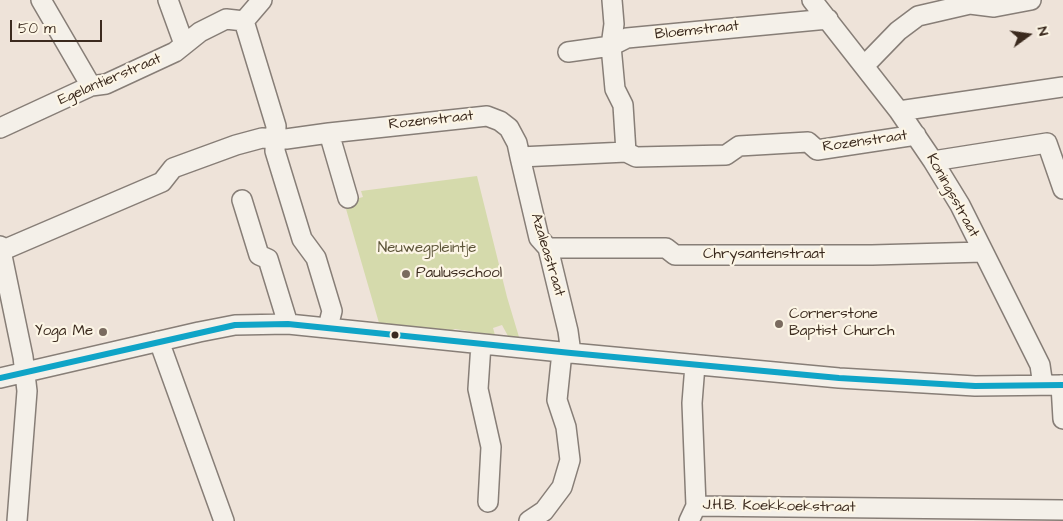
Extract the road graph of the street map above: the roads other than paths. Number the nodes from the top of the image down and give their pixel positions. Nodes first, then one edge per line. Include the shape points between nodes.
1 (41, 0) edge
2 (168, 0) edge
3 (262, 0) edge
4 (612, 0) edge
5 (812, 0) edge
6 (1031, 0) edge
7 (993, 3) edge
8 (916, 8) edge
9 (828, 18) junction
10 (244, 21) junction
11 (184, 44) junction
12 (611, 46) junction
13 (568, 52) dead end
14 (865, 66) junction
15 (91, 86) junction
16 (1063, 87) edge
17 (899, 111) junction
18 (0, 128) edge
19 (329, 133) junction
20 (916, 135) junction
21 (276, 138) junction
22 (626, 152) junction
23 (520, 156) junction
24 (933, 161) junction
25 (1063, 189) edge
26 (348, 198) dead end
27 (242, 200) dead end
28 (0, 248) edge
29 (548, 248) junction
30 (983, 252) junction
31 (288, 324) junction
32 (330, 328) junction
33 (159, 341) junction
34 (481, 344) junction
35 (566, 353) junction
36 (695, 365) junction
37 (25, 373) junction
38 (0, 378) edge
39 (1057, 385) edge
40 (1063, 419) edge
41 (488, 502) dead end
42 (1063, 510) edge
43 (692, 513) edge
44 (16, 521) edge
45 (224, 521) edge
46 (529, 521) edge

1 - 15 street
2 - 11 street
3 - 10 street
4 - 12 street via 614,24
5 - 9 street, Koningsstraat
6 - 7 street
7 - 8 street
8 - 14 street
9 - 12 street, Bloemstraat via 627,38
9 - 14 street, Koningsstraat
10 - 11 street, Egelantierstraat via 226,19
10 - 21 street via 276,126
11 - 15 street, Egelantierstraat via 175,52 106,84
12 - 13 street, Bloemstraat
12 - 22 street via 616,89 623,105
14 - 17 street, Koningsstraat
15 - 18 street, Egelantierstraat
16 - 17 street
17 - 20 street, Koningsstraat
19 - 21 street, Rozenstraat
19 - 23 street, Rozenstraat via 486,116 509,128
19 - 26 street
20 - 22 street, Rozenstraat via 817,150 808,142 739,146 726,155 636,157
20 - 24 street, Koningsstraat
21 - 28 street, Rozenstraat via 236,145 174,168 162,182
21 - 32 street via 275,151 302,239 316,258 332,311
22 - 23 street, Rozenstraat
23 - 29 street, Azaleastraat via 539,238
24 - 25 street via 1047,143
24 - 30 street, Koningsstraat
27 - 31 street via 258,255 268,259
28 - 37 street
29 - 30 street, Chrysantenstraat via 666,248 675,256
29 - 35 street, Azaleastraat via 568,331
30 - 39 street, Koningsstraat via 1040,365 1042,379
31 - 32 street
31 - 33 street via 235,325
32 - 34 street
33 - 37 street
33 - 45 street
34 - 35 street
34 - 41 street via 478,389 491,447
35 - 36 street
35 - 46 street, Azaleastraat via 557,400 566,427 570,460 562,487 544,511
36 - 39 street via 890,382
36 - 43 street, J.H.B. Koekkoekstraat
37 - 38 street
37 - 44 street via 26,418
39 - 40 street, Koningsstraat
42 - 43 street, J.H.B. Koekkoekstraat

